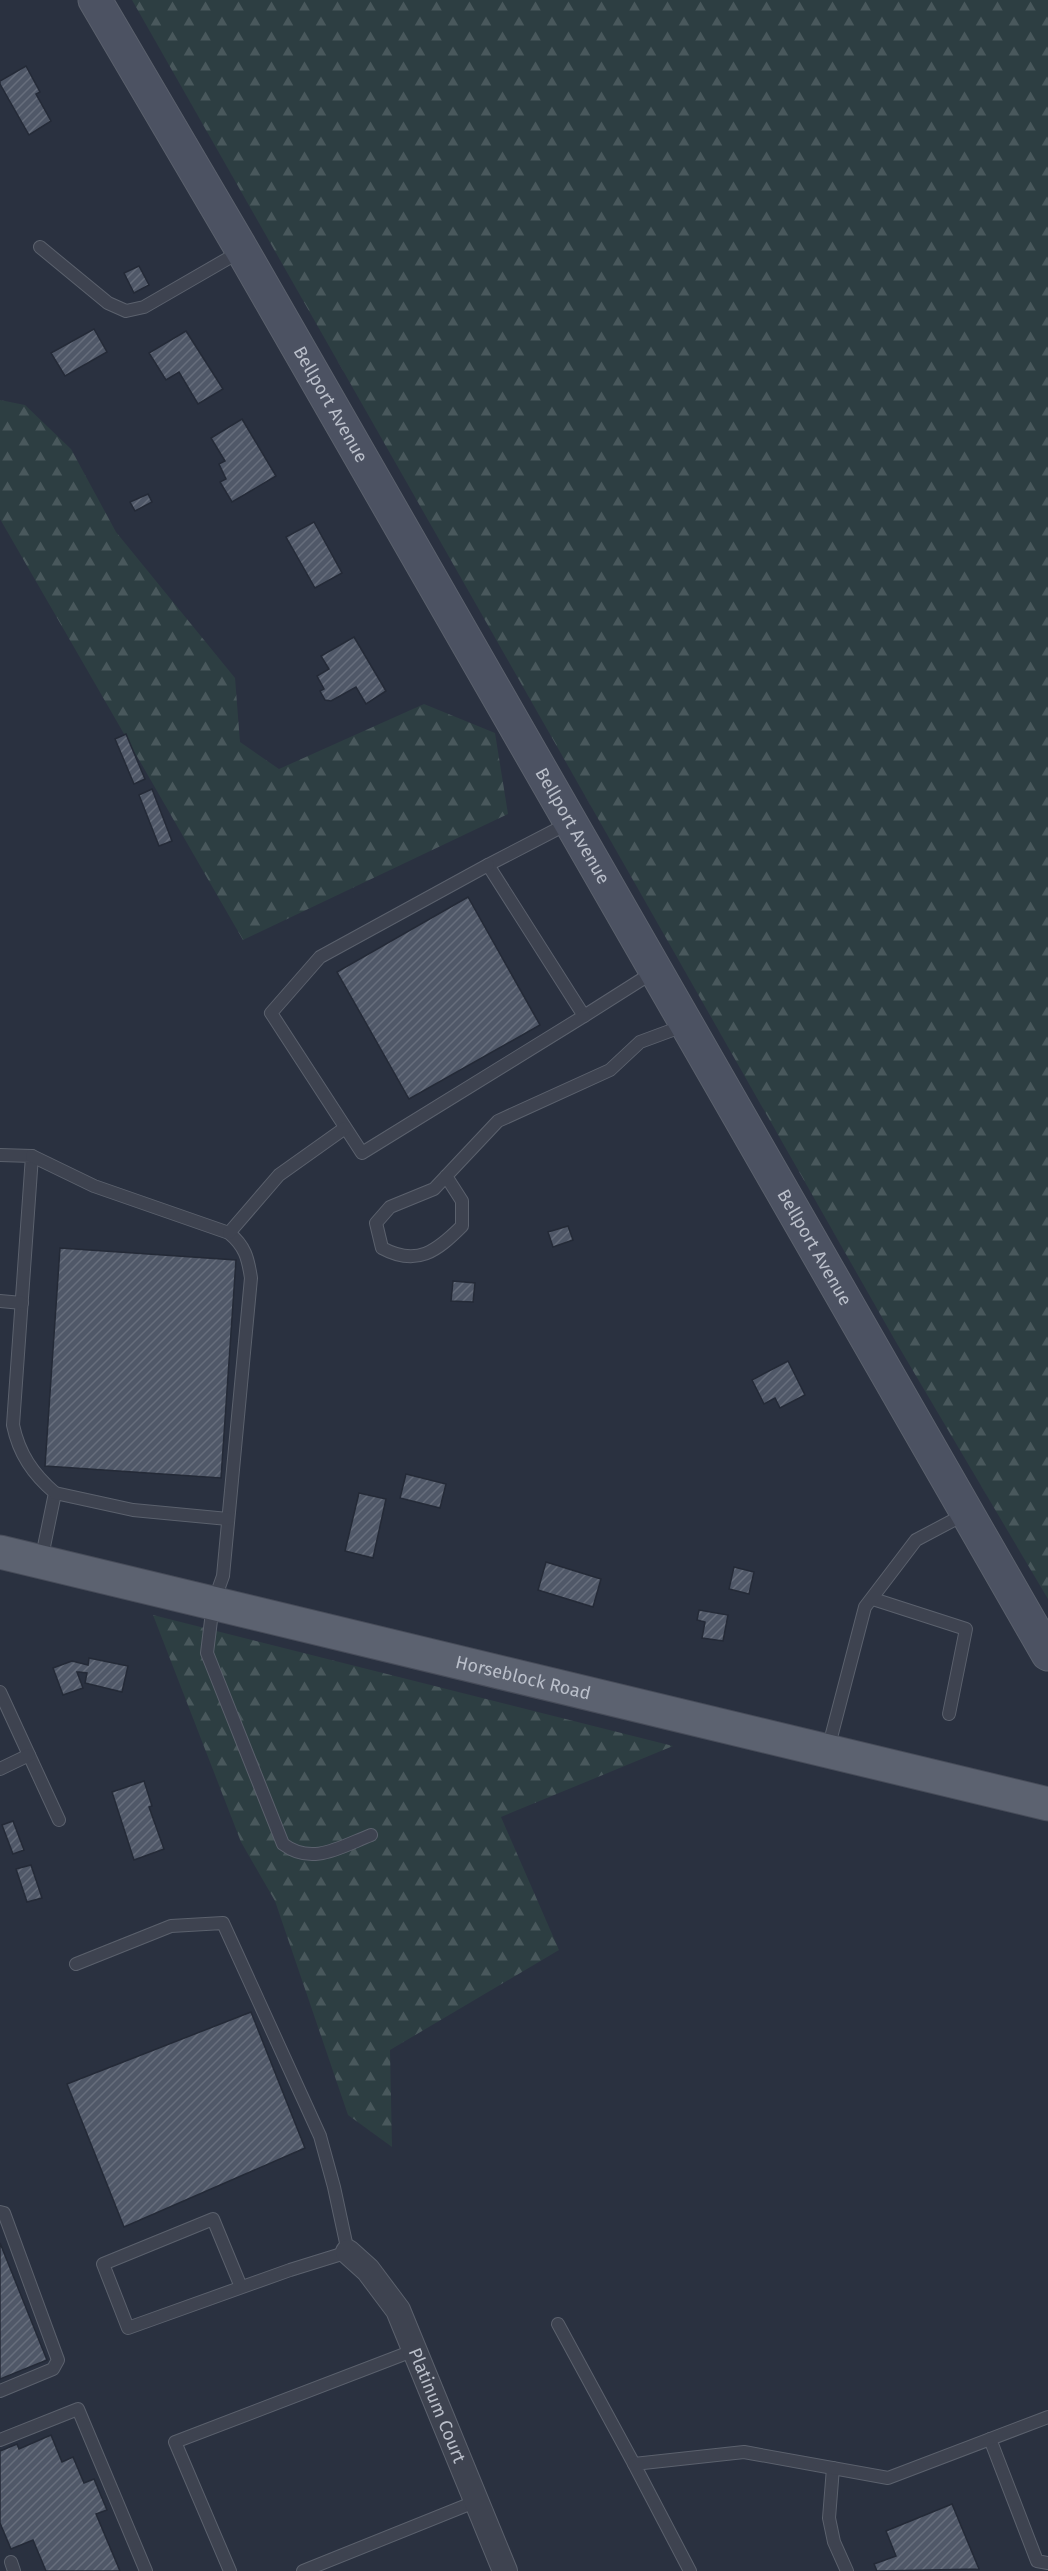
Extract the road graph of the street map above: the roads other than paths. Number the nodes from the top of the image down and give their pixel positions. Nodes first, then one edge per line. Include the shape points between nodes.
1 (95, 0) edge
2 (40, 247) dead end
3 (242, 250) junction
4 (570, 822) junction
5 (488, 865) junction
6 (654, 970) junction
7 (584, 1016) junction
8 (687, 1025) junction
9 (345, 1128) junction
10 (0, 1155) edge
11 (32, 1156) junction
12 (446, 1176) junction
13 (229, 1233) junction
14 (0, 1301) edge
15 (22, 1303) junction
16 (55, 1493) junction
17 (968, 1513) junction
18 (228, 1519) junction
19 (0, 1552) edge
20 (40, 1562) junction
21 (873, 1599) junction
22 (213, 1604) junction
23 (1048, 1654) edge
24 (0, 1692) edge
25 (949, 1714) dead end
26 (828, 1750) junction
27 (29, 1755) junction
28 (0, 1769) edge
29 (1048, 1804) edge
30 (59, 1820) dead end
31 (371, 1835) dead end
32 (76, 1964) dead end
33 (0, 2212) edge
34 (348, 2253) junction
35 (241, 2287) junction
36 (558, 2324) dead end
37 (415, 2350) junction
38 (0, 2391) edge
39 (1048, 2417) edge
40 (990, 2439) junction
41 (0, 2440) edge
42 (634, 2464) junction
43 (833, 2468) junction
44 (477, 2501) junction
45 (1048, 2563) edge
46 (146, 2571) edge
47 (230, 2571) edge
48 (303, 2571) edge
49 (505, 2571) edge
50 (690, 2571) edge
51 (847, 2571) edge

1 - 3 main road, Bellport Avenue
2 - 3 lane via 108,303 126,311 144,307
3 - 4 main road, Bellport Avenue
4 - 5 lane
4 - 6 main road, Bellport Avenue
5 - 7 lane
5 - 9 lane via 320,957 271,1013
6 - 7 lane
6 - 8 main road, Bellport Avenue
7 - 9 lane via 362,1153
8 - 12 lane via 640,1042 610,1070 498,1121
8 - 17 main road, Bellport Avenue
9 - 13 lane via 279,1175
10 - 11 lane
11 - 13 lane via 94,1186
11 - 15 lane
12 - 12 lane via 434,1189 390,1207 376,1223 382,1248 396,1255 417,1256 439,1249 462,1226 462,1201
13 - 18 lane via 241,1243 248,1258 250,1278
14 - 15 lane
15 - 16 lane via 13,1425 17,1444 35,1476
16 - 18 lane via 133,1510
16 - 20 lane
17 - 21 lane via 916,1540
17 - 23 main road, Bellport Avenue
18 - 22 lane via 223,1576
19 - 20 main road, Horseblock Road
20 - 22 main road, Horseblock Road
21 - 25 lane via 966,1629
21 - 26 lane via 865,1607
22 - 26 main road, Horseblock Road
22 - 31 lane via 207,1653 283,1844 295,1853 310,1856
24 - 27 lane
26 - 29 main road, Horseblock Road
27 - 28 lane
27 - 30 lane
32 - 34 lane via 171,1926 223,1923 320,2136
33 - 38 lane via 4,2213 58,2365
34 - 35 lane
34 - 37 street, Platinum Court via 386,2291
35 - 35 lane via 128,2328 102,2264 213,2219
36 - 42 lane
37 - 44 street, Platinum Court
37 - 47 lane via 175,2442
39 - 40 lane
40 - 43 lane via 888,2478
40 - 45 lane via 1037,2561
41 - 46 lane via 78,2409
42 - 43 lane via 744,2452
42 - 50 lane
43 - 51 lane via 829,2518
44 - 48 lane
44 - 49 street, Platinum Court

